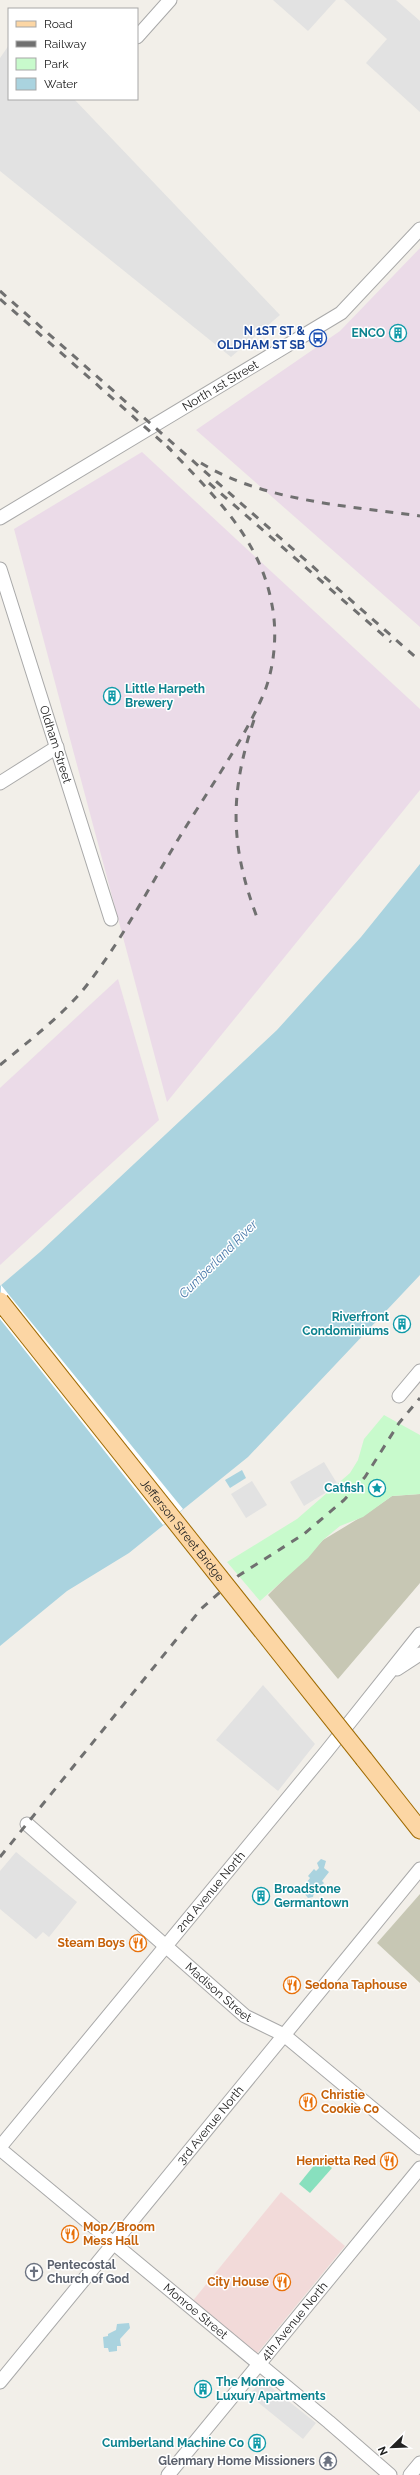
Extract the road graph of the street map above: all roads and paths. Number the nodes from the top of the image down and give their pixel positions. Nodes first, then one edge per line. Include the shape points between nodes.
1 (163, 2) edge
2 (138, 36) edge
3 (420, 229) edge
4 (0, 518) edge
5 (0, 569) edge
6 (57, 747) junction
7 (0, 783) edge
8 (111, 920) dead end
9 (0, 1301) edge
10 (420, 1370) edge
11 (399, 1396) dead end
12 (420, 1634) edge
13 (420, 1654) edge
14 (386, 1677) junction
15 (396, 1800) junction
16 (420, 1808) edge
17 (27, 1824) dead end
18 (420, 1830) edge
19 (420, 1869) edge
20 (164, 1947) junction
21 (284, 2035) junction
22 (0, 2148) edge
23 (420, 2148) edge
24 (420, 2168) edge
25 (114, 2244) junction
26 (260, 2365) junction
27 (0, 2382) edge
28 (420, 2463) edge
29 (168, 2475) edge
30 (390, 2475) edge
31 (410, 2475) edge

1 - 2 street via 153,19
3 - 4 street, North 1st Street via 342,313
5 - 6 street, Oldham Street
6 - 7 street
6 - 8 street, Oldham Street
9 - 15 main road, Jefferson Street Bridge, bridge
10 - 11 street
12 - 14 street, 2nd Avenue North
13 - 14 street
14 - 20 street, 2nd Avenue North
15 - 16 main road
15 - 18 main road, Jefferson Street Bridge
17 - 20 street, Madison Street via 119,1903
19 - 21 street, 3rd Avenue North
20 - 21 street, Madison Street via 245,2016
20 - 22 street, 2nd Avenue North
21 - 23 street, Madison Street
21 - 25 street, 3rd Avenue North
22 - 25 street, Monroe Street
24 - 26 street, 4th Avenue North
25 - 26 street, Monroe Street
25 - 27 street, 3rd Avenue North
26 - 29 street, 4th Avenue North
26 - 30 street, Monroe Street
28 - 31 street

